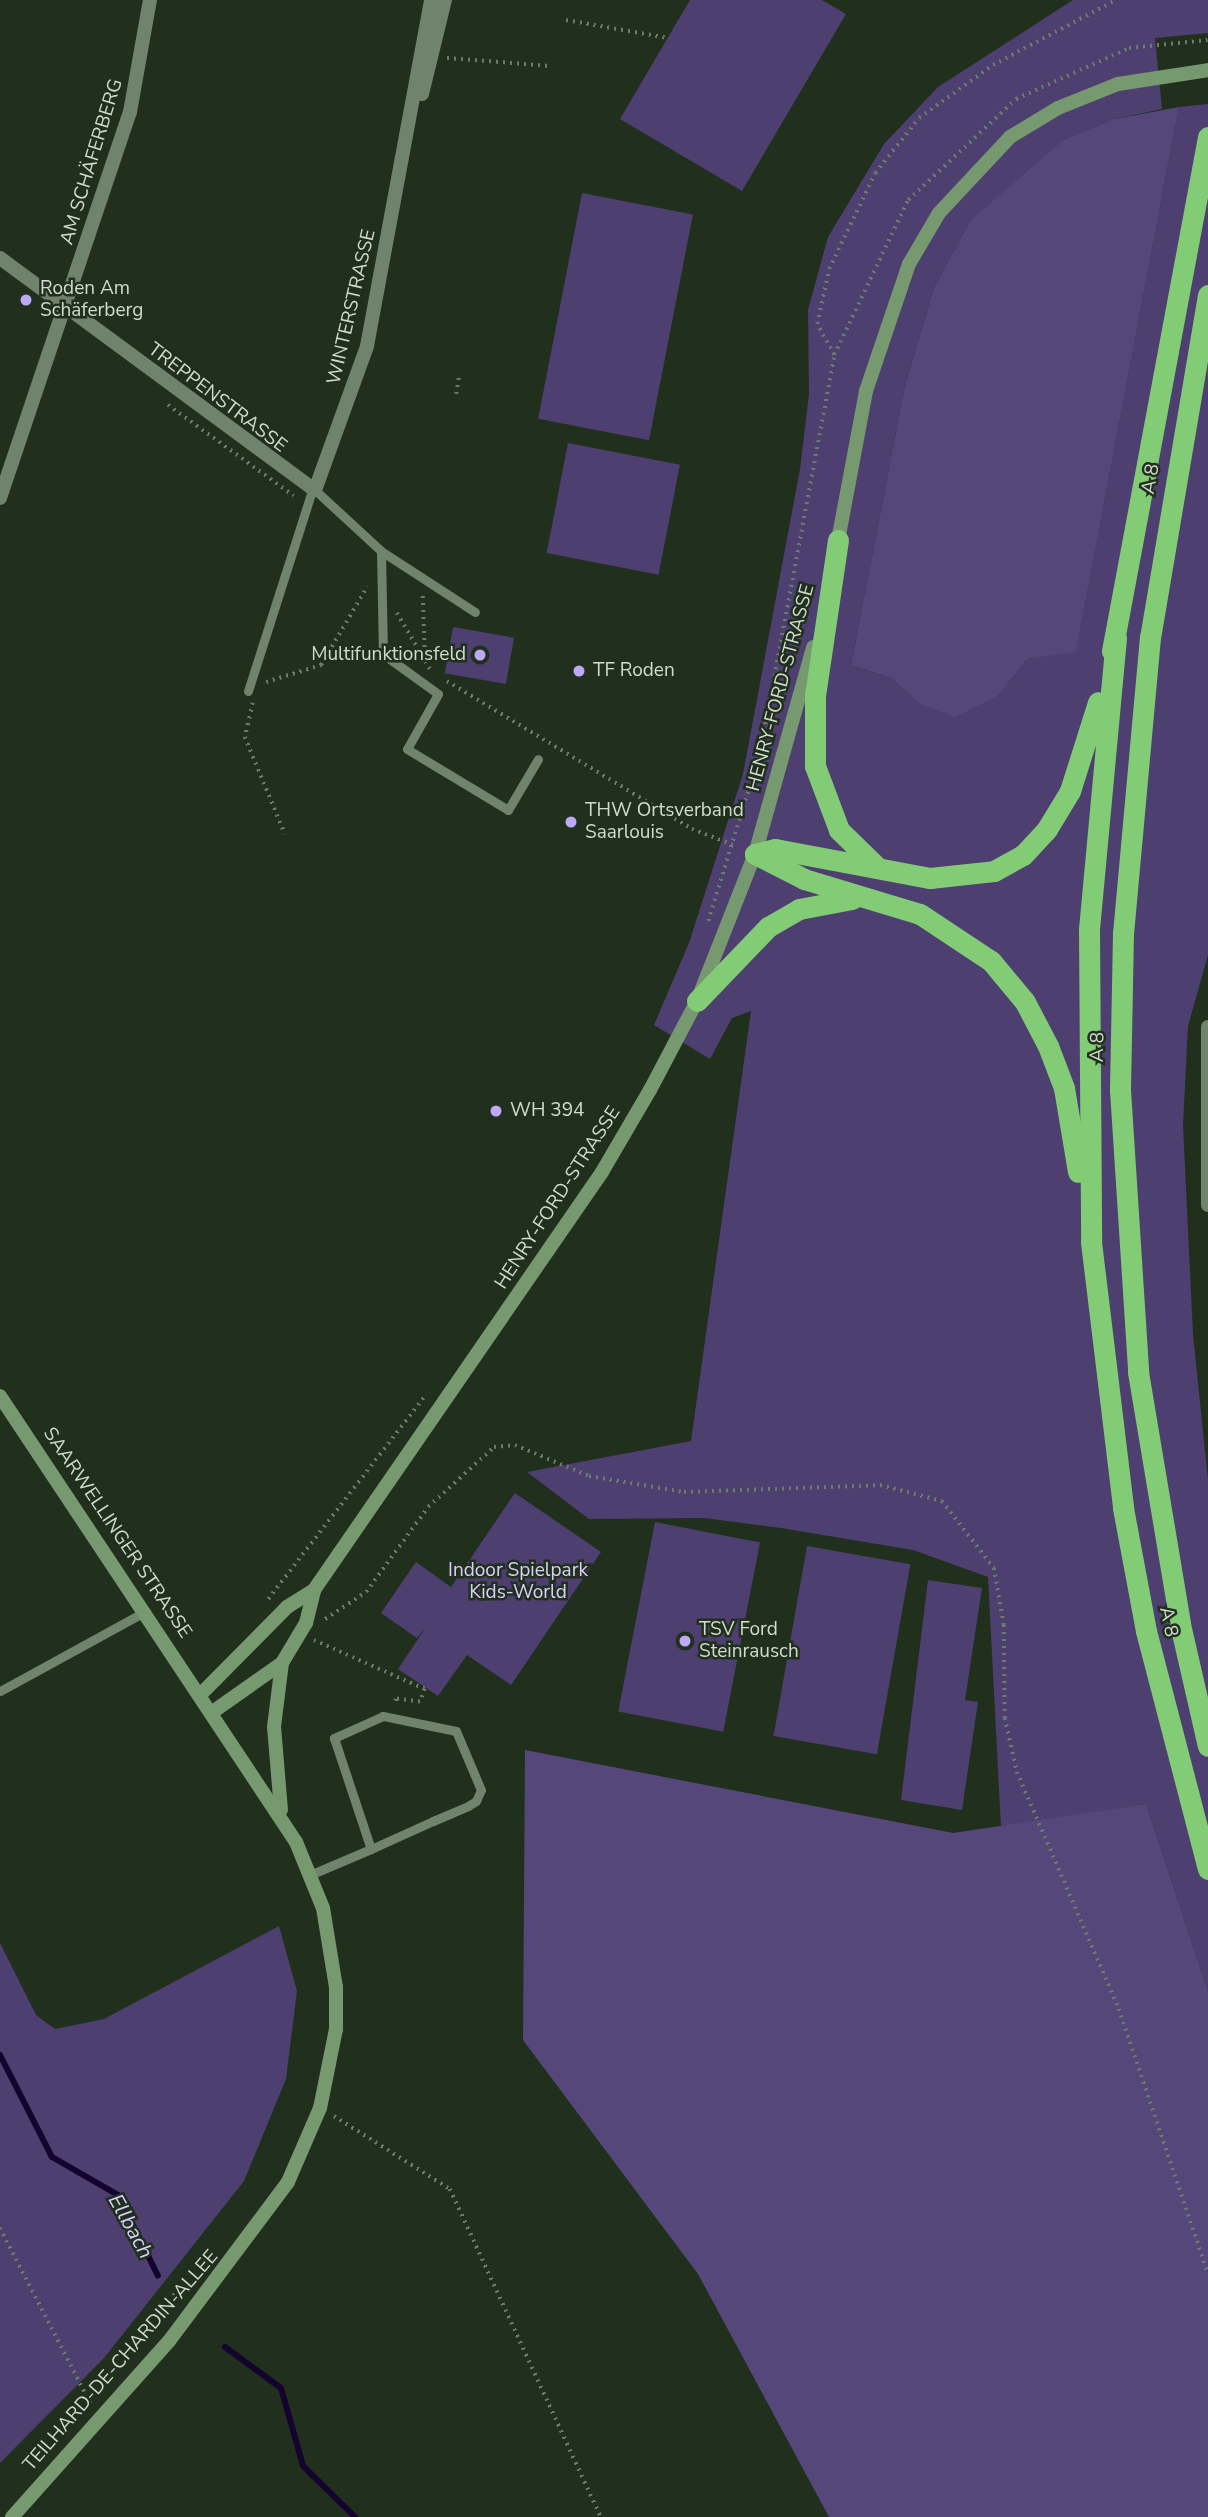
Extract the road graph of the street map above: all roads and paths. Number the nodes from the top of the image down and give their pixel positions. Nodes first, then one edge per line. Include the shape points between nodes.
1 (150, 0) edge
2 (431, 0) edge
3 (445, 0) edge
4 (1116, 0) edge
5 (566, 20) dead end
6 (667, 38) dead end
7 (1208, 40) edge
8 (433, 57) junction
9 (550, 65) dead end
10 (1208, 70) edge
11 (409, 125) junction
12 (1208, 137) edge
13 (0, 258) edge
14 (1208, 295) edge
15 (67, 309) junction
16 (834, 355) junction
17 (459, 376) dead end
18 (456, 394) dead end
19 (313, 490) junction
20 (0, 498) edge
21 (838, 540) junction
22 (381, 551) junction
23 (381, 565) junction
24 (415, 573) junction
25 (381, 590) junction
26 (475, 612) dead end
27 (1116, 638) junction
28 (425, 654) junction
29 (260, 687) dead end
30 (252, 692) joint
31 (538, 759) dead end
32 (285, 834) dead end
33 (732, 844) junction
34 (755, 854) junction
35 (878, 868) junction
36 (867, 898) junction
37 (704, 936) dead end
38 (697, 1001) junction
39 (1208, 1027) edge
40 (1208, 1205) edge
41 (1091, 1242) junction
42 (432, 1386) dead end
43 (0, 1396) edge
44 (314, 1590) junction
45 (264, 1604) dead end
46 (146, 1611) junction
47 (304, 1628) junction
48 (282, 1663) junction
49 (0, 1691) edge
50 (202, 1693) junction
51 (396, 1699) dead end
52 (214, 1711) junction
53 (1208, 1746) edge
54 (281, 1815) junction
55 (371, 1849) junction
56 (1208, 1869) edge
57 (312, 1874) junction
58 (320, 2108) junction
59 (0, 2228) edge
60 (1208, 2274) edge
61 (182, 2285) dead end
62 (164, 2306) dead end
63 (101, 2415) junction
64 (12, 2517) edge
65 (601, 2517) edge

1 - 15 street, AM SCHÄFERBERG via 130,112
2 - 11 street, WINTERSTRASSE
3 - 8 street, WINTERSTRASSE
4 - 16 path via 982,72 919,118 875,173 829,269 817,324
5 - 6 path
7 - 16 path via 1129,48 1016,99 908,200
8 - 9 path
8 - 11 street, WINTERSTRASSE
10 - 21 street, HENRY-FORD-STRASSE via 1157,75 1058,108 1010,137 939,213 909,264 866,391
11 - 19 street, WINTERSTRASSE via 367,346
12 - 27 highway, A 8 via 1163,353
13 - 15 street, TREPPENSTRASSE
14 - 53 highway, A 8 / A 8 via 1150,637 1133,794 1120,1090 1138,1372 1180,1624
15 - 19 street, TREPPENSTRASSE
15 - 20 street, AM SCHÄFERBERG
16 - 33 path via 760,752
17 - 18 path
19 - 22 lane
19 - 30 lane
21 - 34 street, HENRY-FORD-STRASSE
21 - 35 highway via 815,695 815,766 839,830
22 - 23 lane
22 - 24 lane
23 - 25 lane
23 - 29 path via 321,665
24 - 26 lane
24 - 28 path via 423,595
25 - 28 path
25 - 31 lane via 383,654 439,694 407,749 508,810
27 - 35 highway via 1070,791 1023,855 961,880
27 - 41 highway, A 8 / A 8 via 1089,930
28 - 33 path via 432,673 692,828
30 - 32 path via 245,737
33 - 34 path
33 - 37 path
34 - 35 highway via 775,849
34 - 36 highway via 804,879
34 - 38 street, HENRY-FORD-STRASSE
36 - 38 highway via 799,909 744,945
36 - 41 highway via 953,932 991,961 1025,1002 1064,1088
38 - 44 street, HENRY-FORD-STRASSE via 602,1172
39 - 40 street
41 - 56 highway, A 8 / A 8 via 1123,1508 1181,1778
42 - 45 path
43 - 46 street, SAARWELLINGER STRASSE
44 - 47 street, HENRY-FORD-STRASSE
44 - 50 street, HENRY-FORD-STRASSE via 287,1607
46 - 49 lane
46 - 50 street, SAARWELLINGER STRASSE
47 - 48 street, HENRY-FORD-STRASSE
47 - 51 path via 425,1689 420,1702
47 - 60 path via 332,1617 366,1592 428,1507 494,1447 515,1445 589,1476 684,1492 880,1485 942,1501 994,1568 1004,1625 1005,1718 1017,1772 1119,2009
48 - 52 street, HENRY-FORD-STRASSE
48 - 54 street via 274,1727
50 - 52 street, TEILHARD-DE-CHARDIN-ALLEE
52 - 54 street, TEILHARD-DE-CHARDIN-ALLEE
54 - 57 street, TEILHARD-DE-CHARDIN-ALLEE
55 - 55 lane via 334,1738 383,1716 457,1731 480,1797
55 - 57 lane
57 - 58 street, TEILHARD-DE-CHARDIN-ALLEE via 336,1987 336,2029
58 - 63 street, TEILHARD-DE-CHARDIN-ALLEE via 288,2182 259,2228
58 - 65 path via 450,2189
59 - 63 path via 85,2399
61 - 62 path
63 - 64 street, TEILHARD-DE-CHARDIN-ALLEE

